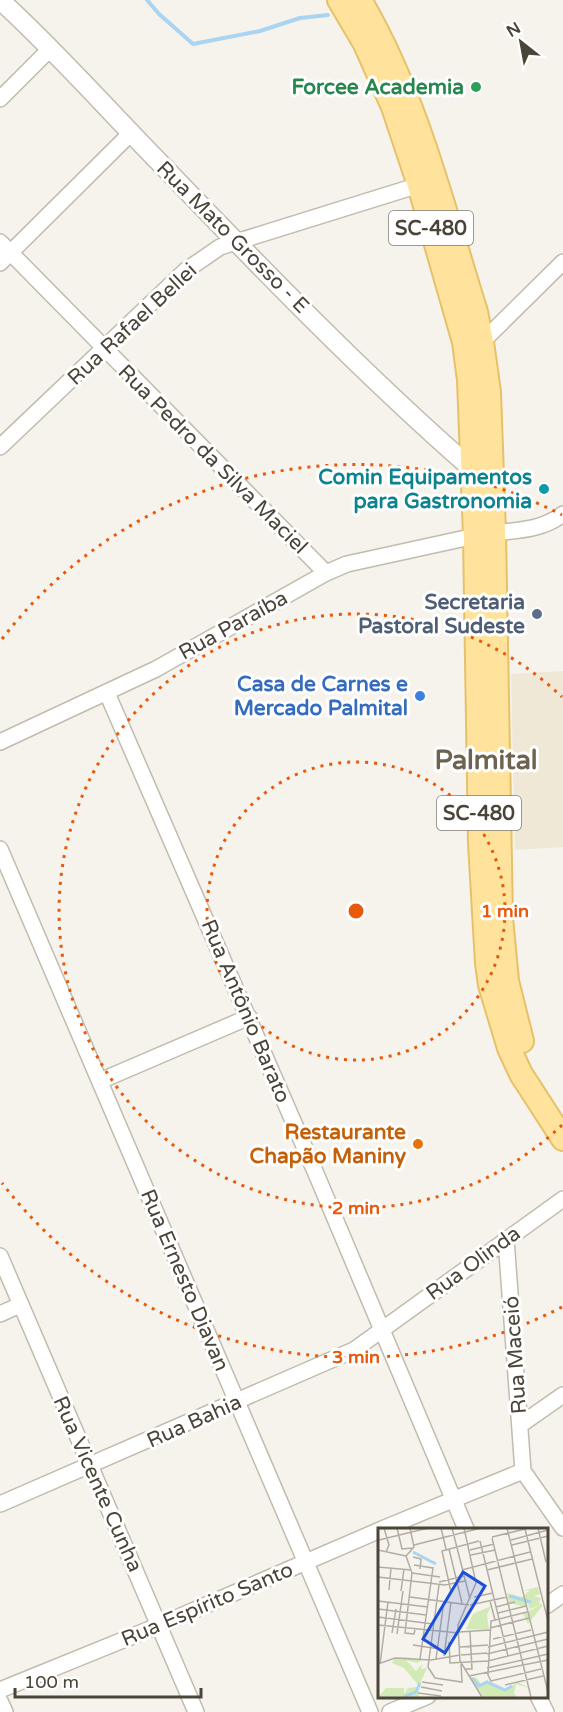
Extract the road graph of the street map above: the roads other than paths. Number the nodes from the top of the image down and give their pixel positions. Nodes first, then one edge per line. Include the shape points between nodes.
1 (0, 0) edge
2 (339, 0) edge
3 (360, 0) edge
4 (50, 49) junction
5 (0, 99) edge
6 (130, 133) junction
7 (426, 182) junction
8 (235, 241) junction
9 (3, 252) edge
10 (563, 262) edge
11 (482, 342) junction
12 (105, 349) junction
13 (0, 447) edge
14 (481, 470) junction
15 (563, 514) edge
16 (484, 534) junction
17 (326, 573) junction
18 (107, 693) junction
19 (0, 742) edge
20 (0, 849) edge
21 (249, 1017) junction
22 (100, 1081) junction
23 (563, 1112) edge
24 (563, 1139) edge
25 (563, 1199) edge
26 (506, 1239) junction
27 (0, 1256) edge
28 (21, 1305) junction
29 (0, 1314) edge
30 (382, 1328) junction
31 (563, 1395) edge
32 (237, 1402) junction
33 (520, 1425) junction
34 (90, 1466) junction
35 (523, 1471) junction
36 (454, 1498) junction
37 (0, 1504) edge
38 (383, 1528) edge
39 (466, 1528) edge
40 (563, 1528) edge
41 (378, 1530) edge
42 (307, 1561) junction
43 (563, 1594) edge
44 (548, 1605) edge
45 (160, 1625) junction
46 (0, 1690) edge
47 (424, 1697) edge
48 (539, 1697) edge
49 (0, 1701) edge
50 (4, 1712) edge
51 (196, 1712) edge
52 (370, 1712) edge
53 (390, 1712) edge
54 (546, 1712) edge

1 - 4 street, Rua Mato Grosso - E
2 - 7 main road, SC-480 via 365,44
3 - 7 main road, SC-480 via 386,48 408,102
4 - 5 street
4 - 6 street, Rua Mato Grosso - E
6 - 8 street, Rua Mato Grosso - E
6 - 9 street
7 - 8 street, Rua Rafael Bellei
7 - 11 main road, SC-480 via 476,312
7 - 14 main road, SC-480 via 464,342
8 - 12 street, Rua Rafael Bellei via 184,271
8 - 14 street, Rua Mato Grosso - E via 406,409
9 - 12 street, Rua Pedro da Silva Maciel
10 - 11 street
11 - 14 main road, SC-480 via 489,392
12 - 13 street, Rua Rafael Bellei
12 - 17 street, Rua Pedro da Silva Maciel
14 - 16 main road, SC-480
15 - 16 street, Rua Paraíba via 552,523 534,528
16 - 17 street, Rua Paraíba via 347,564
16 - 23 main road, SC-480 via 504,960 522,1043
16 - 24 main road, SC-480 via 480,843 490,985 509,1048
17 - 18 street, Rua Paraíba
18 - 19 street, Rua Paraíba
18 - 21 street, Rua Antônio Barato
20 - 22 street, Rua Ernesto Diavan
21 - 22 street
21 - 30 street, Rua Antônio Barato
22 - 32 street, Rua Ernesto Diavan
25 - 26 street, Rua Olinda
26 - 30 street, Rua Olinda
26 - 33 street, Rua Maceió
27 - 28 street, Rua Vicente Cunha
28 - 29 street
28 - 34 street, Rua Vicente Cunha
30 - 32 street, Rua Bahia via 354,1350
30 - 36 street, Rua Antônio Barato
31 - 33 street
32 - 34 street, Rua Bahia
32 - 42 street, Rua Ernesto Diavan
33 - 35 street, Rua Maceió
34 - 37 street, Rua Bahia
34 - 45 street, Rua Vicente Cunha
35 - 36 street, Rua Espírito Santo
35 - 40 street
36 - 38 street, Rua Espírito Santo
36 - 39 street, Rua Antônio Barato
41 - 42 street, Rua Espírito Santo
42 - 45 street, Rua Espírito Santo
42 - 52 street, Rua Ernesto Diavan
43 - 44 street
45 - 46 street, Rua Espírito Santo
45 - 51 street, Rua Vicente Cunha
47 - 53 street
48 - 54 street
49 - 50 street

